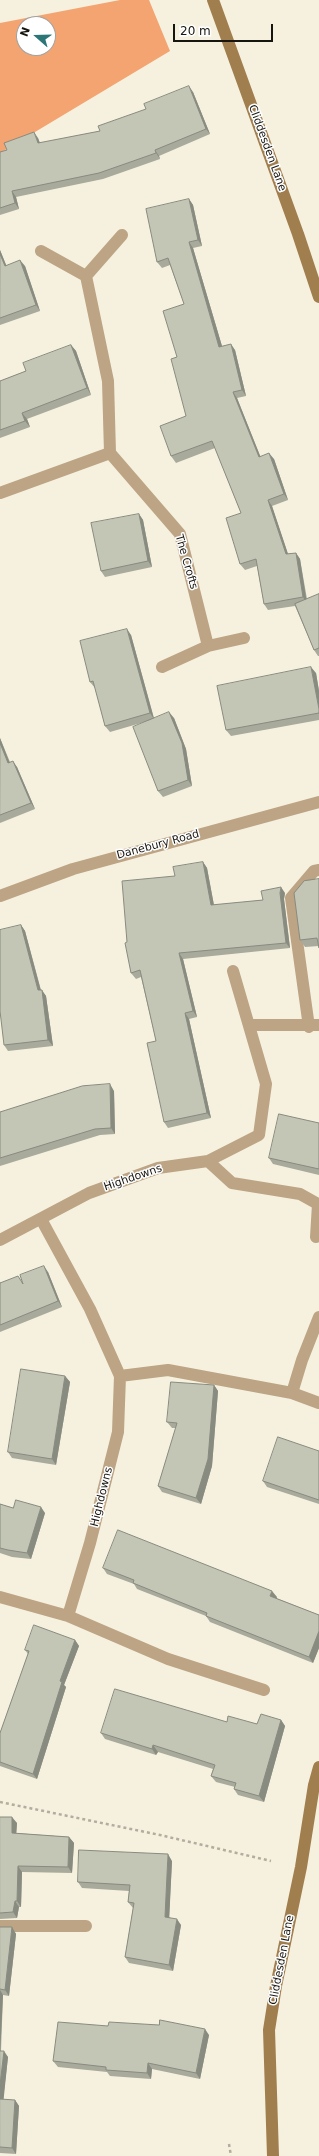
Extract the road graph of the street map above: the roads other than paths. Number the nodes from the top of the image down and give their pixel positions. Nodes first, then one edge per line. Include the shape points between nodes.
1 (213, 0) edge
2 (122, 235) dead end
3 (41, 251) dead end
4 (86, 276) junction
5 (319, 296) edge
6 (110, 453) junction
7 (0, 493) edge
8 (244, 638) dead end
9 (208, 646) junction
10 (162, 667) dead end
11 (319, 802) edge
12 (319, 870) edge
13 (0, 896) edge
14 (233, 971) dead end
15 (249, 1025) junction
16 (314, 1026) edge
17 (208, 1161) junction
18 (41, 1218) junction
19 (316, 1237) dead end
20 (0, 1240) edge
21 (319, 1317) edge
22 (120, 1376) junction
23 (292, 1393) junction
24 (319, 1403) edge
25 (0, 1597) edge
26 (68, 1616) junction
27 (264, 1690) dead end
28 (319, 1767) edge
29 (0, 1926) edge
30 (86, 1926) dead end
31 (274, 2156) edge

1 - 5 street, Cliddesden Lane
2 - 4 street
3 - 4 street
4 - 6 street via 108,381
6 - 7 street
6 - 9 street, The Crofts via 180,534
8 - 9 street
9 - 10 street
11 - 13 street, Danebury Road via 72,868
12 - 16 street via 314,871 291,898
14 - 15 street, Highdowns
15 - 16 street
15 - 17 street, Highdowns via 266,1084 259,1135
17 - 18 street, Highdowns via 158,1168 89,1193
17 - 19 street via 232,1183 300,1194 318,1204
18 - 20 street, Highdowns
18 - 22 street, Highdowns via 90,1309
21 - 23 street
22 - 23 street via 168,1370
22 - 26 street, Highdowns via 118,1432 90,1543
23 - 24 street
25 - 26 street
26 - 27 street via 168,1659
28 - 31 street, Cliddesden Lane via 269,2030
29 - 30 street

